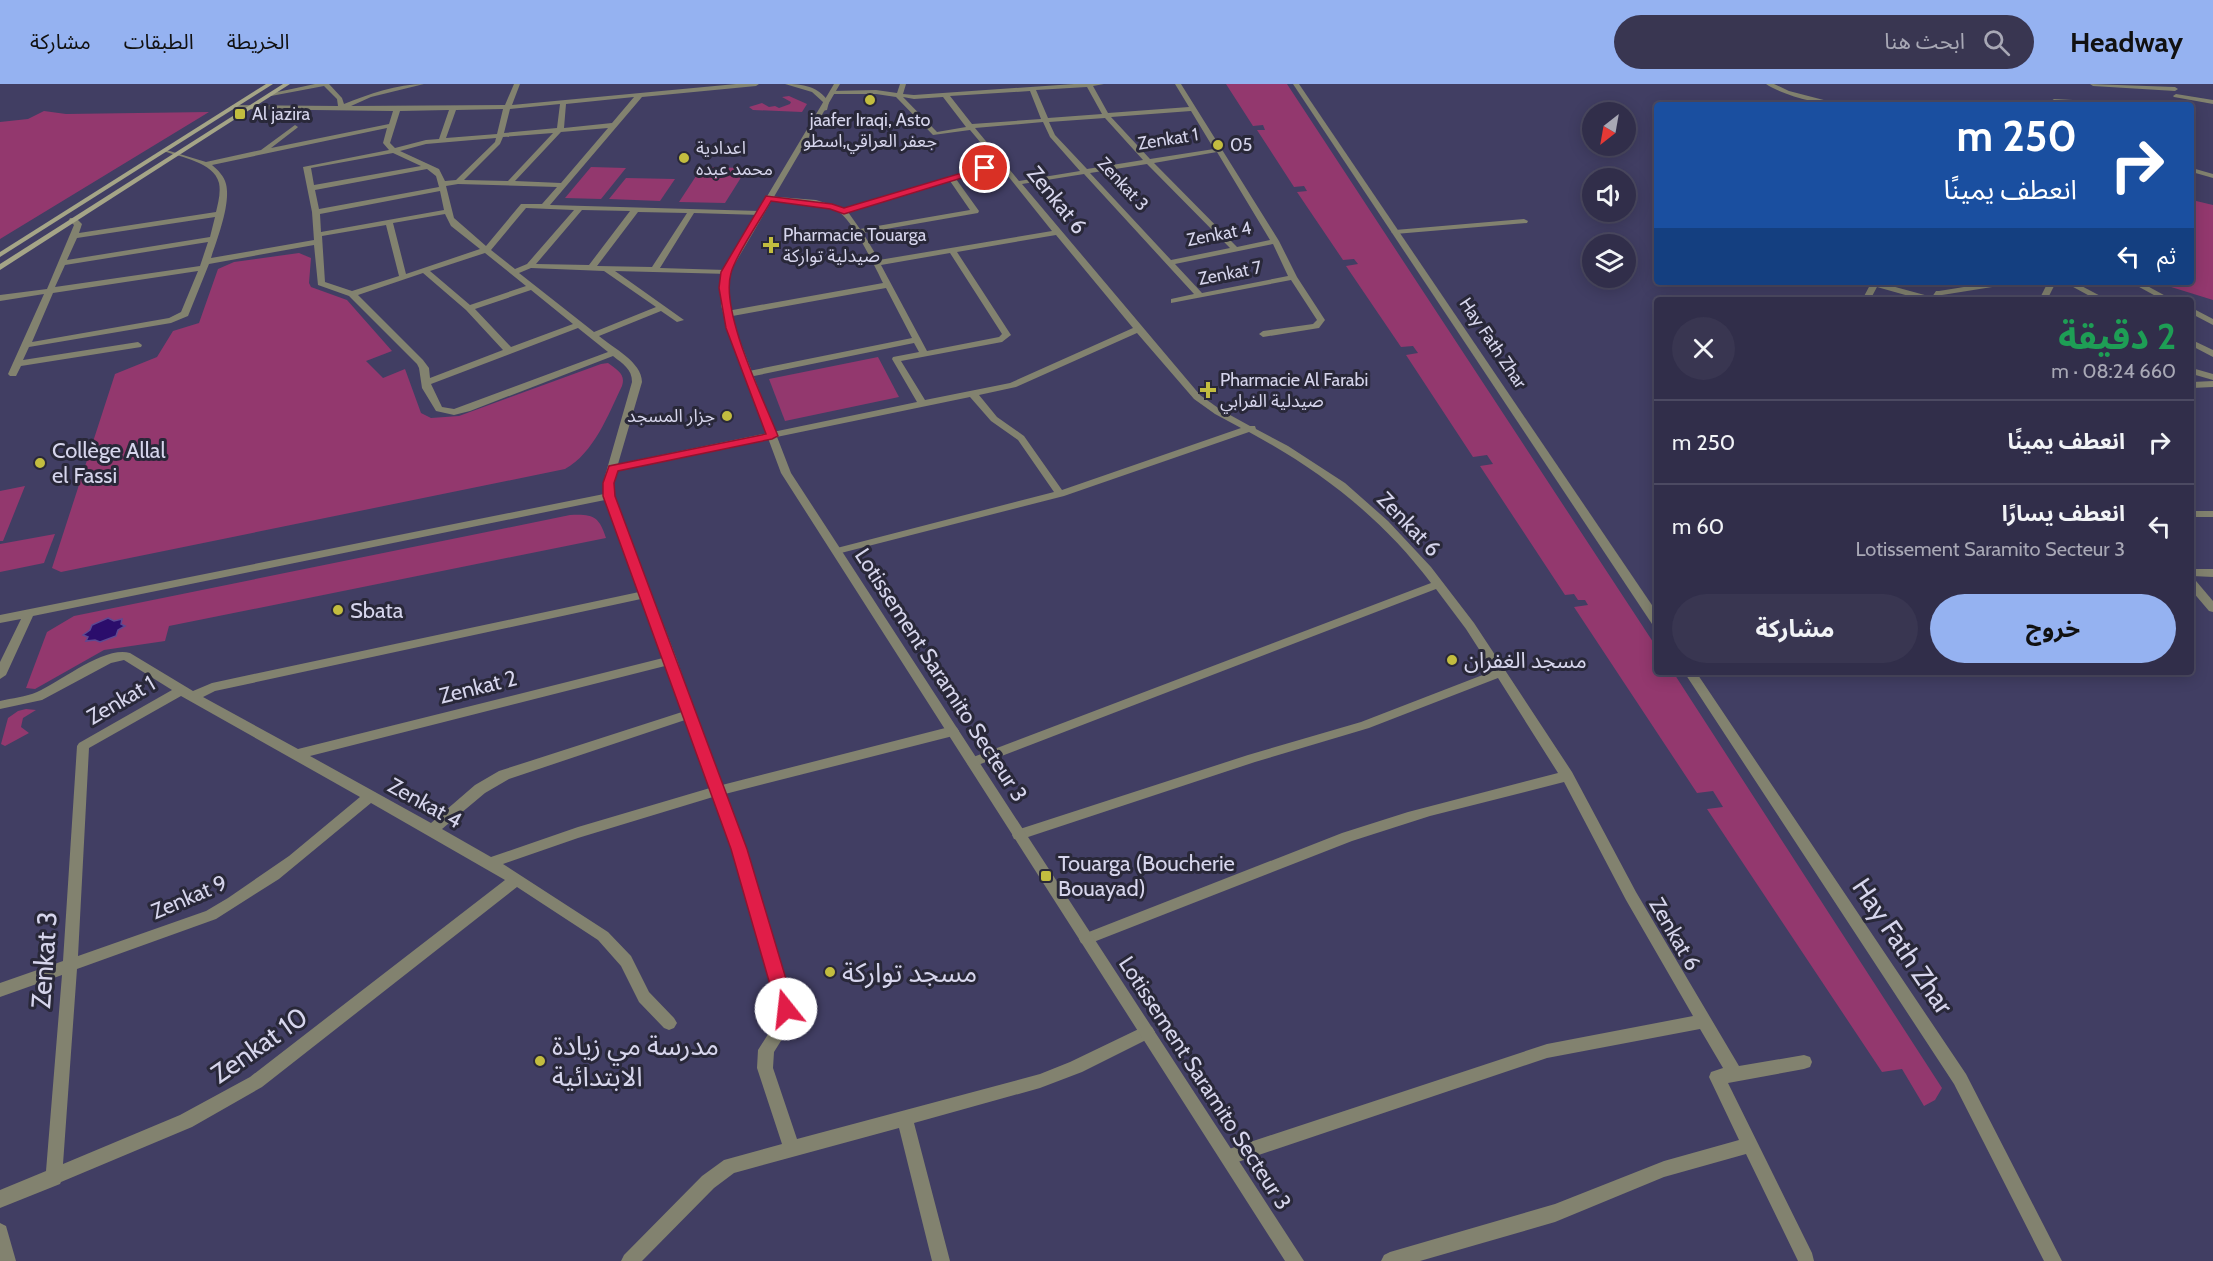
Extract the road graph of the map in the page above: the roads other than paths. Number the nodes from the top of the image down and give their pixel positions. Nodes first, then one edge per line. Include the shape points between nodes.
1 (270, 84) edge
2 (287, 84) edge
3 (326, 84) edge
4 (382, 84) edge
5 (421, 84) edge
6 (517, 84) edge
7 (676, 84) edge
8 (756, 84) edge
9 (788, 84) edge
10 (903, 84) edge
11 (1101, 84) edge
12 (1178, 84) edge
13 (1296, 84) edge
14 (1769, 84) edge
15 (2093, 84) edge
16 (1089, 85) edge
17 (835, 88) edge
18 (1032, 89) junction
19 (2175, 90) edge
20 (388, 91) junction
21 (677, 93) junction
22 (270, 94) junction
23 (945, 95) junction
24 (639, 96) junction
25 (899, 96) junction
26 (2054, 101) dead end
27 (1828, 102) edge
28 (2067, 102) edge
29 (2213, 102) edge
30 (563, 103) junction
31 (233, 107) junction
32 (250, 107) junction
33 (509, 107) junction
34 (341, 108) junction
35 (397, 109) junction
36 (453, 109) junction
37 (1194, 109) junction
38 (824, 110) junction
39 (1107, 115) junction
40 (1045, 120) junction
41 (392, 125) junction
42 (616, 125) junction
43 (295, 127) dead end
44 (970, 127) junction
45 (561, 128) junction
46 (500, 135) junction
47 (442, 141) junction
48 (165, 150) junction
49 (1218, 150) junction
50 (394, 151) junction
51 (261, 152) junction
52 (178, 153) junction
53 (305, 156) dead end
54 (1148, 160) junction
55 (1002, 163) junction
56 (206, 164) junction
57 (308, 167) junction
58 (429, 167) junction
59 (2194, 171) edge
60 (1084, 172) junction
61 (2213, 176) edge
62 (952, 179) junction
63 (458, 182) junction
64 (510, 183) junction
65 (1018, 183) junction
66 (564, 185) junction
67 (442, 186) junction
68 (312, 188) junction
69 (769, 198) junction
70 (544, 207) junction
71 (580, 208) junction
72 (636, 209) junction
73 (449, 211) junction
74 (692, 211) junction
75 (844, 211) junction
76 (316, 212) junction
77 (759, 213) junction
78 (219, 214) junction
79 (73, 220) junction
80 (388, 221) junction
81 (1524, 221) dead end
82 (858, 232) junction
83 (1058, 232) junction
84 (1395, 232) junction
85 (74, 236) junction
86 (213, 239) junction
87 (317, 239) junction
88 (1275, 242) junction
89 (1235, 249) junction
90 (486, 250) junction
91 (952, 250) junction
92 (0, 255) edge
93 (63, 263) junction
94 (876, 263) junction
95 (1170, 263) junction
96 (203, 265) junction
97 (530, 266) junction
98 (0, 268) edge
99 (591, 268) junction
100 (606, 269) junction
101 (424, 270) junction
102 (654, 270) junction
103 (513, 272) junction
104 (726, 272) junction
105 (403, 277) junction
106 (1293, 277) junction
107 (887, 285) junction
108 (1878, 285) edge
109 (1992, 285) edge
110 (2074, 285) edge
111 (2140, 285) edge
112 (532, 287) junction
113 (51, 290) junction
114 (352, 294) junction
115 (1200, 296) junction
116 (1923, 297) edge
117 (1936, 297) edge
118 (2098, 297) edge
119 (2163, 297) edge
120 (0, 298) edge
121 (1173, 301) dead end
122 (663, 307) junction
123 (469, 308) junction
124 (2194, 312) edge
125 (727, 314) junction
126 (680, 320) dead end
127 (2213, 322) edge
128 (579, 325) junction
129 (1139, 329) junction
130 (1263, 334) dead end
131 (592, 336) junction
132 (916, 340) junction
133 (2194, 344) edge
134 (27, 345) junction
135 (138, 345) dead end
136 (508, 351) junction
137 (614, 353) junction
138 (924, 354) junction
139 (2213, 354) edge
140 (18, 364) junction
141 (2194, 372) edge
142 (13, 374) dead end
143 (749, 374) junction
144 (2213, 377) edge
145 (425, 383) junction
146 (2213, 384) edge
147 (2194, 385) edge
148 (973, 394) junction
149 (923, 405) junction
150 (1252, 428) junction
151 (772, 436) junction
152 (613, 468) junction
153 (1060, 494) junction
154 (609, 496) junction
155 (2194, 514) edge
156 (2213, 514) edge
157 (837, 551) junction
158 (2194, 573) edge
159 (2213, 573) edge
160 (1438, 584) junction
161 (2194, 586) edge
162 (646, 594) junction
163 (2213, 608) edge
164 (28, 614) junction
165 (1654, 618) edge
166 (0, 619) edge
167 (670, 660) junction
168 (1499, 673) junction
169 (0, 675) edge
170 (1692, 675) edge
171 (186, 694) junction
172 (0, 705) edge
173 (691, 714) junction
174 (953, 731) junction
175 (83, 746) joint
176 (295, 755) junction
177 (973, 762) junction
178 (1567, 776) junction
179 (718, 790) junction
180 (370, 796) junction
181 (432, 830) junction
182 (1019, 836) junction
183 (490, 863) junction
184 (516, 880) junction
185 (1086, 939) junction
186 (70, 965) junction
187 (0, 990) edge
188 (1704, 1021) junction
189 (669, 1023) dead end
190 (1147, 1032) junction
191 (1804, 1062) dead end
192 (1735, 1074) junction
193 (905, 1120) junction
194 (1750, 1145) junction
195 (792, 1149) junction
196 (1229, 1157) junction
197 (54, 1178) junction
198 (0, 1199) edge
199 (0, 1232) edge
200 (1806, 1259) dead end
201 (7, 1261) edge
202 (630, 1261) edge
203 (941, 1261) edge
204 (1295, 1261) edge
205 (1390, 1261) edge
206 (2053, 1261) edge

1 - 31 main road
2 - 22 main road
3 - 22 street
3 - 34 street via 340,99
4 - 20 street
5 - 20 street
6 - 33 street
7 - 21 street
8 - 21 street
9 - 38 street via 821,95 826,102
10 - 25 street
11 - 16 street
12 - 37 street
13 - 84 street, Hay Fath Zhar
14 - 27 street
15 - 19 street
16 - 18 street
16 - 39 street
17 - 25 street
17 - 38 street, Lotissement Saramito Secteur 3
18 - 23 street
18 - 40 street, Zenkat 3
19 - 29 street
20 - 34 street
21 - 24 street
22 - 32 main road
23 - 25 street
23 - 44 street, Zenkat 6
24 - 30 street
24 - 42 street
25 - 44 street via 935,134
26 - 28 street
30 - 33 street
30 - 45 street
31 - 32 street
31 - 48 main road
32 - 34 street
32 - 52 main road
33 - 36 street
33 - 46 street
34 - 35 street
35 - 36 street
35 - 41 street
36 - 47 street
37 - 39 street
37 - 49 street
38 - 69 street, Lotissement Saramito Secteur 3
39 - 40 street
39 - 54 street
40 - 44 street
40 - 60 street, Zenkat 3 via 1052,136
41 - 50 street via 386,143
41 - 51 street
42 - 45 street
42 - 66 street
43 - 51 street
44 - 55 street, Zenkat 6
45 - 46 street
45 - 64 street
46 - 47 street
46 - 63 street via 498,143
47 - 50 street
48 - 52 street
48 - 92 main road
49 - 54 street, Zenkat 1
49 - 88 street
50 - 57 street
50 - 58 street
51 - 56 street
52 - 56 street
52 - 79 main road
53 - 57 street
54 - 60 street, Zenkat 1
54 - 89 street
55 - 62 street
55 - 65 street, Zenkat 6
56 - 78 street via 223,186
57 - 68 street
58 - 67 street via 440,176
58 - 68 street
59 - 61 street
60 - 65 street, Zenkat 1
60 - 95 street, Zenkat 3
62 - 75 street
62 - 82 street via 975,211
63 - 64 street
63 - 67 street
64 - 66 street
65 - 83 street, Zenkat 6
66 - 70 street
67 - 73 street
67 - 76 street
68 - 76 street
69 - 75 street
69 - 77 street, Lotissement Saramito Secteur 3
70 - 71 street
70 - 90 street via 524,206
71 - 72 street
71 - 97 street
72 - 74 street
72 - 99 street
73 - 80 street
73 - 90 street via 454,224
74 - 77 street
74 - 102 street
75 - 82 street
76 - 87 street
77 - 104 street, Lotissement Saramito Secteur 3
78 - 85 street
78 - 86 street
79 - 85 street via 78,224
79 - 98 main road
80 - 87 street
80 - 105 street
81 - 84 street
82 - 94 street
83 - 91 street
83 - 129 street, Zenkat 6
84 - 165 street, Hay Fath Zhar
85 - 93 street
86 - 93 street
86 - 96 street
87 - 96 street
87 - 114 street via 321,283
88 - 89 street, Zenkat 4
88 - 106 street
89 - 95 street, Zenkat 4
90 - 101 street
90 - 103 street
91 - 94 street
91 - 138 street via 1007,335
93 - 113 street
94 - 107 street
95 - 115 street, Zenkat 3
96 - 113 street
96 - 134 street via 186,312 179,318
97 - 99 street
97 - 103 street
99 - 100 street
100 - 102 street
100 - 122 street
101 - 105 street
101 - 123 street
102 - 104 street
103 - 112 street
104 - 125 street, Lotissement Saramito Secteur 3
105 - 114 street
106 - 115 street, Zenkat 7
106 - 130 street via 1321,322
107 - 125 street
107 - 132 street
108 - 116 street
109 - 117 street via 1939,293
110 - 118 street
111 - 119 street
112 - 123 street
112 - 128 street
113 - 120 street
113 - 134 street
114 - 145 street via 420,362
115 - 121 street, Zenkat 7
122 - 126 street
122 - 131 street
123 - 136 street
124 - 127 street
125 - 143 street, Lotissement Saramito Secteur 3
128 - 131 street
128 - 136 street
129 - 148 street via 1027,380
129 - 150 street, Zenkat 6 via 1197,397
131 - 137 street
132 - 138 street
132 - 143 street
133 - 139 street
134 - 140 street
135 - 140 street
136 - 145 street
137 - 145 street via 461,411 439,409
137 - 152 street via 633,368 637,381
138 - 149 street via 897,359
140 - 142 street
141 - 144 street
143 - 151 street, Lotissement Saramito Secteur 3
146 - 147 street
148 - 149 street
148 - 153 street via 994,419 1021,438
149 - 151 street
150 - 153 street
150 - 160 street, Zenkat 6 via 1318,468 1363,503
151 - 152 street
151 - 157 street, Lotissement Saramito Secteur 3 via 786,472
152 - 154 street
153 - 157 street
154 - 162 street
154 - 164 street
155 - 156 street
157 - 174 street, Lotissement Saramito Secteur 3
158 - 159 street
160 - 168 street, Zenkat 6
160 - 177 street
161 - 163 street
162 - 167 street
162 - 171 street, Zenkat 1
164 - 166 street
164 - 169 street
167 - 173 street
167 - 176 street, Zenkat 2
168 - 178 street, Zenkat 6
168 - 182 street via 1365,726 1253,758
170 - 206 street, Hay Fath Zhar via 1960,1079
171 - 172 street, Zenkat 4 via 122,656 108,659 48,693
171 - 175 street, Zenkat 1
171 - 176 street, Zenkat 4
173 - 179 street
173 - 181 street via 504,775 480,789
174 - 177 street, Lotissement Saramito Secteur 3
174 - 179 street
175 - 186 street, Zenkat 3
176 - 180 street, Zenkat 4
177 - 182 street, Lotissement Saramito Secteur 3
178 - 185 street via 1383,825 1272,864
178 - 188 street, Zenkat 6 via 1630,896
179 - 183 street
179 - 195 street via 786,1009 779,1031 766,1050 765,1068
180 - 181 street, Zenkat 4
180 - 186 street, Zenkat 9 via 236,902 211,915
181 - 183 street, Zenkat 4
182 - 185 street, Lotissement Saramito Secteur 3
183 - 184 street, Zenkat 4
184 - 189 street, Zenkat 4 via 603,936 626,961 644,997
184 - 197 street, Zenkat 10 via 256,1082 186,1121
185 - 190 street, Lotissement Saramito Secteur 3
186 - 187 street, Zenkat 9
186 - 197 street, Zenkat 3
188 - 192 street, Zenkat 6
188 - 196 street via 1547,1051
190 - 193 street via 1040,1081
190 - 196 street, Lotissement Saramito Secteur 3
191 - 192 street
192 - 194 street via 1717,1077
193 - 195 street
193 - 203 street
194 - 200 street
194 - 205 street via 1664,1169 1555,1213
195 - 202 street via 730,1166 708,1182
196 - 204 street, Lotissement Saramito Secteur 3
197 - 198 street, Zenkat 10
199 - 201 street

